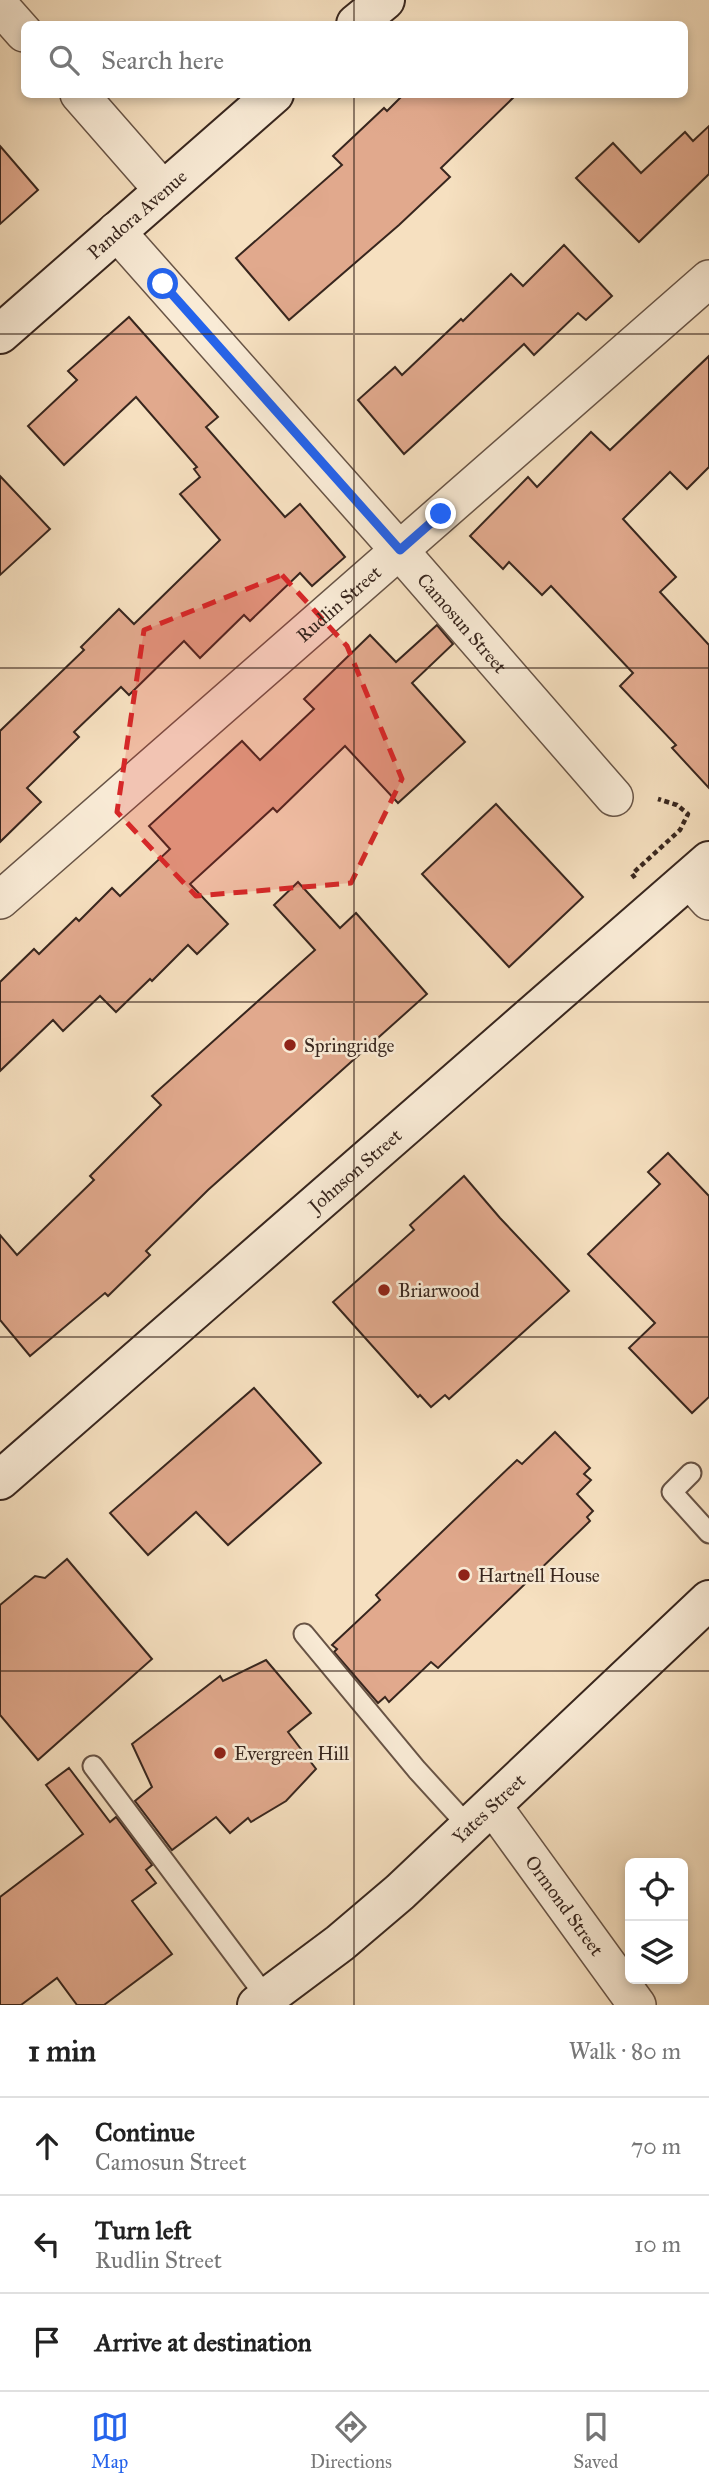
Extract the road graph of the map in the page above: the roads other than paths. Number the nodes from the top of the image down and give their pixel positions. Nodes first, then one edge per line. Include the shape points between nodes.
1 (384, 0) edge
2 (0, 6) edge
3 (360, 21) edge
4 (21, 30) edge
5 (82, 98) edge
6 (269, 98) edge
7 (163, 190) junction
8 (116, 231) junction
9 (709, 279) edge
10 (0, 334) edge
11 (400, 550) junction
12 (614, 797) dead end
13 (698, 869) edge
14 (0, 900) edge
15 (691, 1473) dead end
16 (0, 1480) edge
17 (709, 1533) edge
18 (709, 1600) edge
19 (304, 1634) dead end
20 (93, 1766) dead end
21 (481, 1816) junction
22 (262, 2002) edge
23 (637, 2005) edge

1 - 3 main road
2 - 4 street
5 - 7 street
6 - 7 main road, Pandora Avenue
7 - 8 main road, Pandora Avenue
8 - 10 main road, Pandora Avenue
8 - 11 street, Camosun Street
9 - 11 street, Rudlin Street
11 - 12 street, Camosun Street
11 - 14 street, Rudlin Street
13 - 16 main road, Johnson Street
15 - 17 lane via 672,1492
18 - 21 main road, Yates Street
19 - 21 lane via 417,1770
20 - 22 lane
21 - 22 main road, Yates Street via 380,1909
21 - 23 street, Ormond Street

